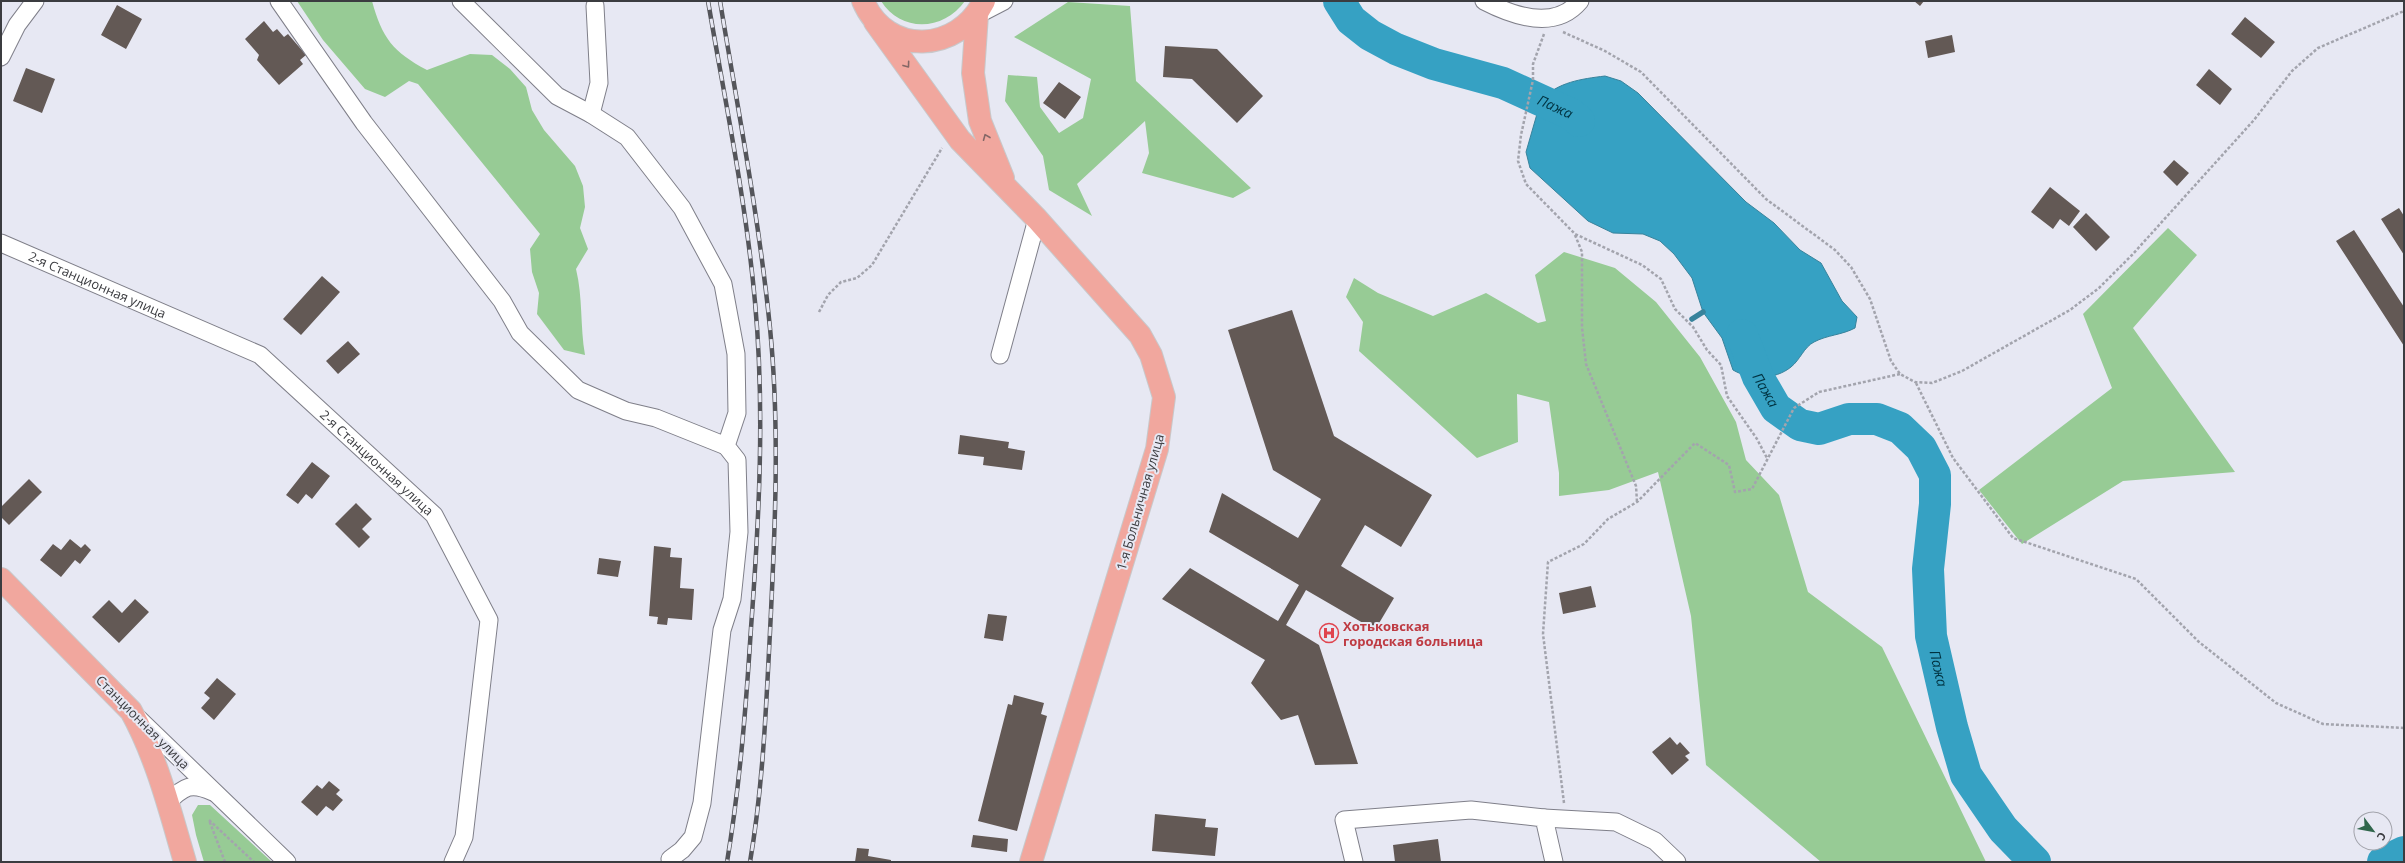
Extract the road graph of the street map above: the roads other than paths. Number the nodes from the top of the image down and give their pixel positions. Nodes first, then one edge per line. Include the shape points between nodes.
1 (35, 1) edge
2 (279, 1) edge
3 (461, 1) edge
4 (1004, 1) edge
5 (1484, 1) edge
6 (1580, 1) edge
7 (595, 6) dead end
8 (980, 8) edge
9 (865, 9) edge
10 (1, 57) edge
11 (591, 114) junction
12 (1006, 186) junction
13 (1036, 219) junction
14 (1, 243) edge
15 (1000, 355) dead end
16 (726, 446) junction
17 (1, 579) edge
18 (130, 711) junction
19 (215, 793) junction
20 (167, 803) junction
21 (1544, 818) junction
22 (670, 859) dead end
23 (185, 862) edge
24 (287, 862) edge
25 (454, 862) edge
26 (1030, 862) edge
27 (1354, 862) edge
28 (1554, 862) edge
29 (1676, 862) edge

1 - 10 street via 17,25
2 - 16 street via 364,123 502,301 520,333 551,364 578,390 626,411 656,418
3 - 11 street via 557,96
4 - 8 street
5 - 6 street via 1499,9 1532,18 1549,19 1563,14
7 - 11 street via 599,83
8 - 9 main road via 957,32 945,38 926,42 907,40 889,32
12 -> 8 main road via 980,121 973,73
9 -> 12 main road, 1-я Больничная улица via 960,140
11 - 16 street via 627,137 632,143 682,208 723,284 736,354 737,413
12 - 13 main road, 1-я Больничная улица
13 - 15 street
13 - 26 main road, 1-я Больничная улица via 1140,335 1157,369 1164,397 1157,449
14 - 25 street, 2-я Станционная улица via 260,355 434,515 490,620 464,837
16 - 22 street via 737,460 738,532 732,599 722,630 702,803 693,837
17 - 18 main road, Станционная улица
18 - 19 street, Станционная улица
18 - 20 main road via 143,733
19 - 20 street via 197,785 180,789
19 - 24 street, Станционная улица
20 - 23 main road
21 - 27 street via 1471,810 1344,820
21 - 28 street
21 - 29 street via 1616,822 1655,841

